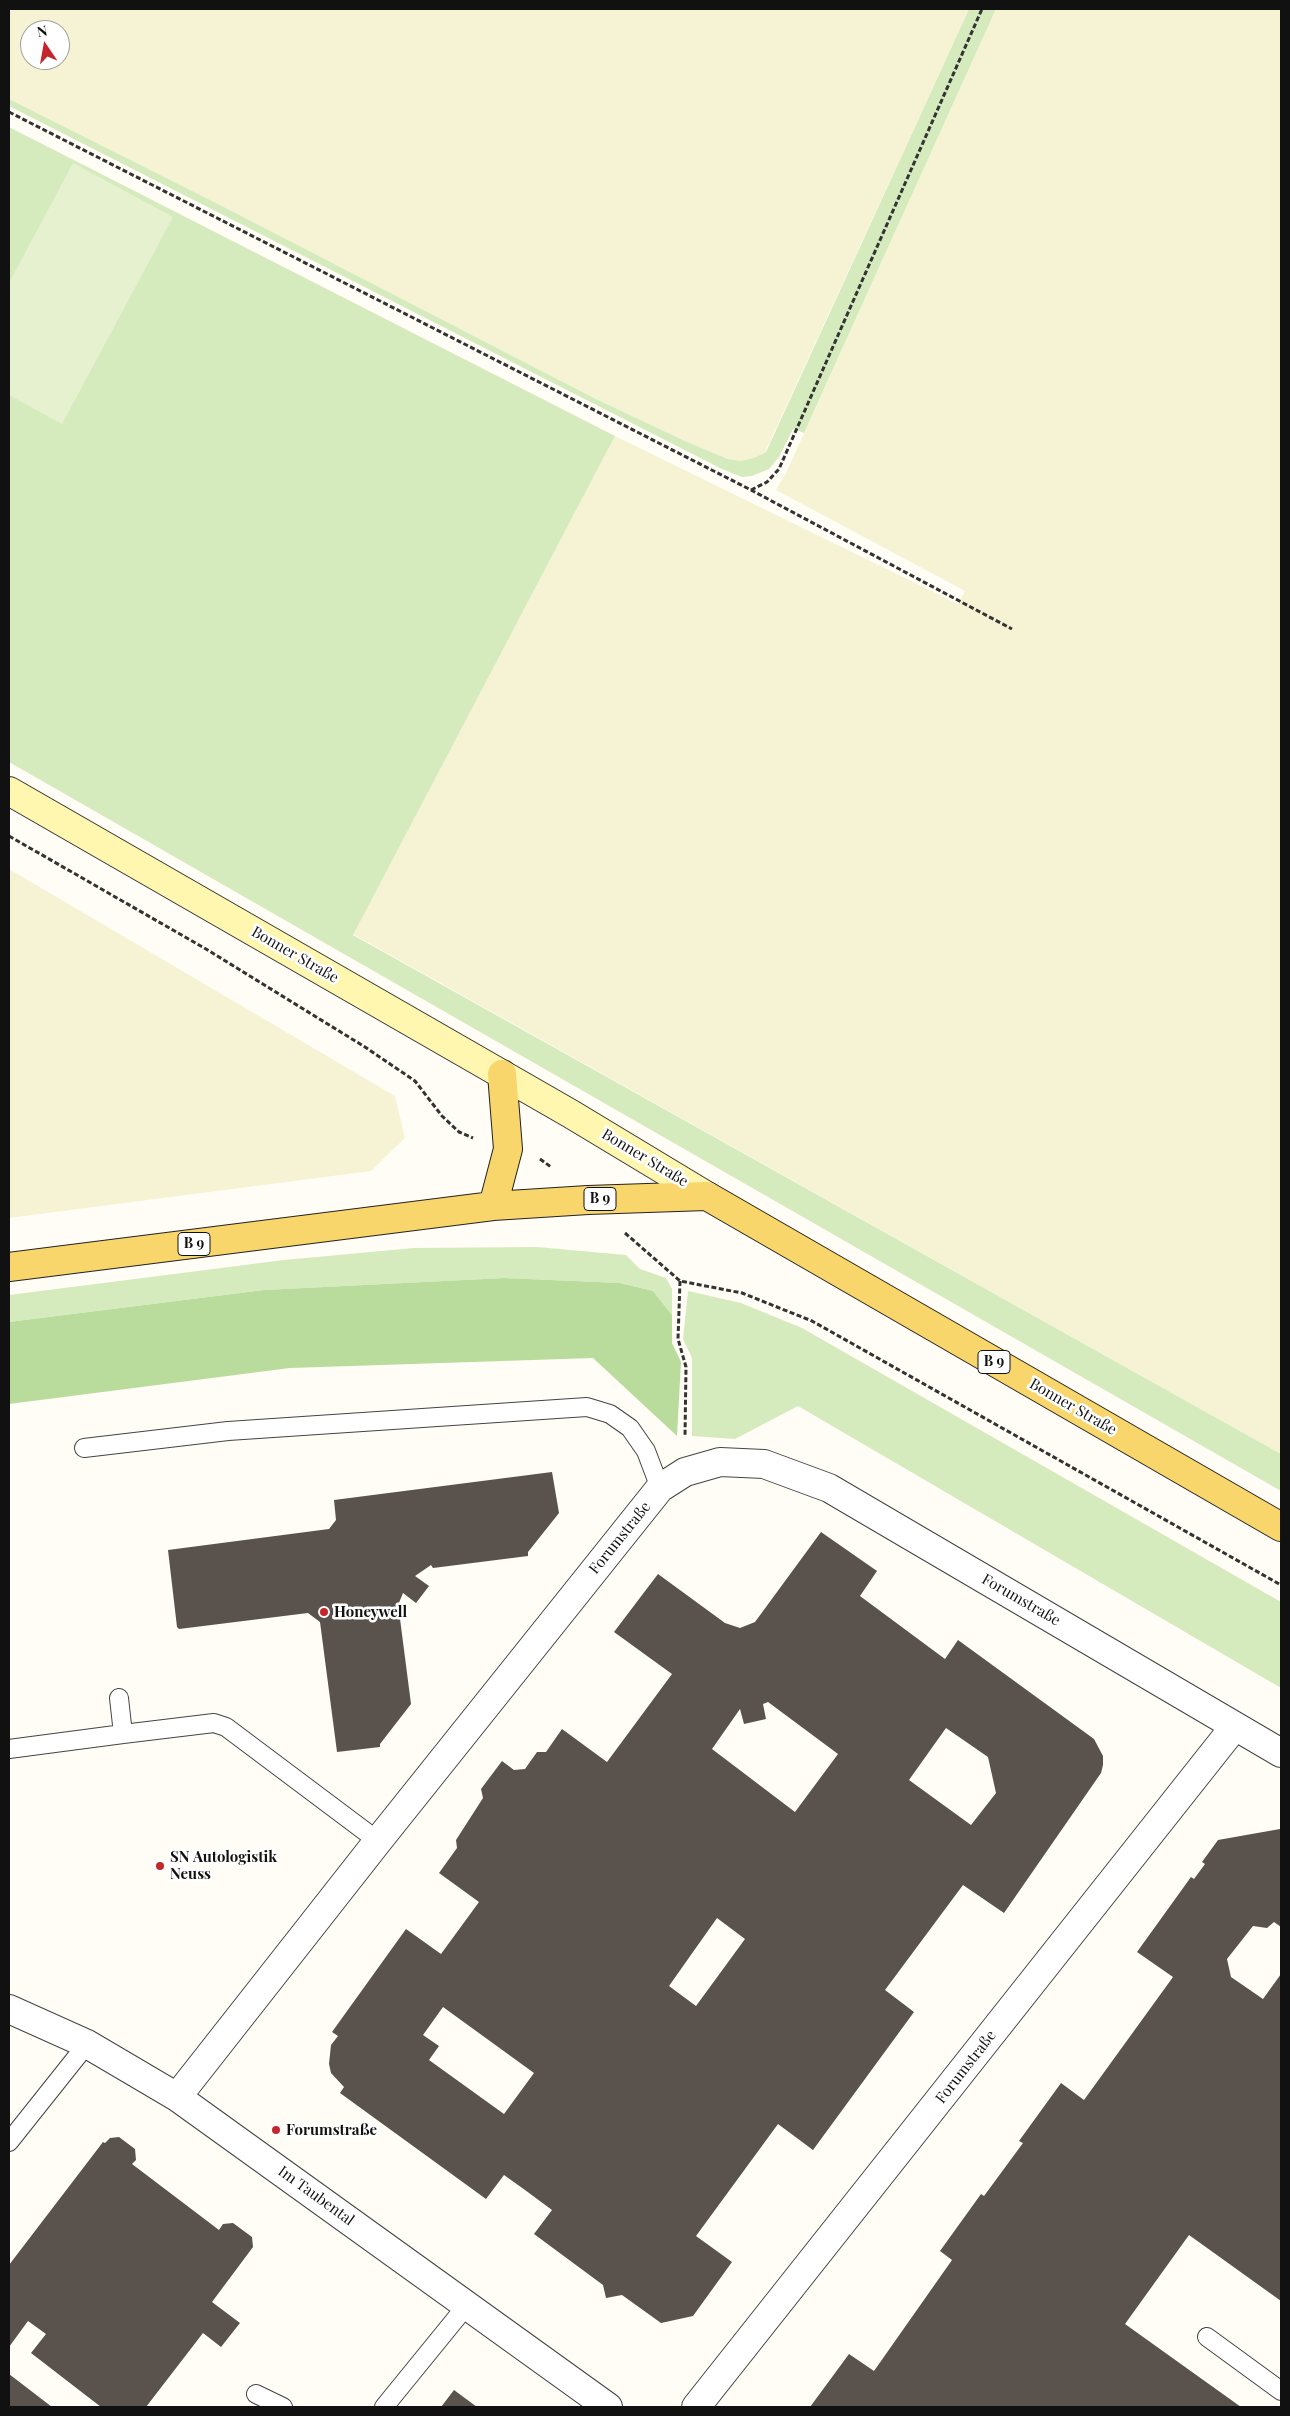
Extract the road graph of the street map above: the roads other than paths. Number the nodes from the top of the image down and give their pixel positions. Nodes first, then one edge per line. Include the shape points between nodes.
1 (9, 791) edge
2 (502, 1074) junction
3 (707, 1196) junction
4 (494, 1206) junction
5 (9, 1268) edge
6 (84, 1448) dead end
7 (660, 1488) junction
8 (1281, 1527) edge
9 (119, 1698) dead end
10 (1235, 1726) junction
11 (123, 1734) junction
12 (9, 1748) edge
13 (1281, 1753) edge
14 (378, 1841) junction
15 (9, 2009) edge
16 (87, 2044) junction
17 (177, 2097) junction
18 (9, 2142) edge
19 (467, 2305) junction
20 (1207, 2337) dead end
21 (1281, 2391) edge
22 (256, 2394) dead end
23 (282, 2407) edge
24 (384, 2407) edge
25 (608, 2407) edge
26 (696, 2407) edge

1 - 2 main road, Bonner Straße
2 - 3 main road, Bonner Straße
2 - 4 main road via 508,1149
3 - 4 main road, B 9
3 - 8 main road, Bonner Straße / B 9
4 - 5 main road, B 9
6 - 7 lane via 228,1431 587,1407 610,1414 630,1428 646,1451
7 - 10 street, Forumstraße via 685,1472 720,1462 764,1464 828,1488
7 - 14 street, Forumstraße
9 - 11 lane
10 - 13 street, Forumstraße
10 - 26 street, Forumstraße
11 - 12 lane
11 - 14 lane via 214,1723 226,1727
14 - 17 street, Forumstraße
15 - 16 street, Im Taubental
16 - 17 street, Im Taubental
16 - 18 lane
17 - 19 street, Im Taubental
19 - 24 lane
19 - 25 street, Im Taubental
20 - 21 lane
22 - 23 lane

